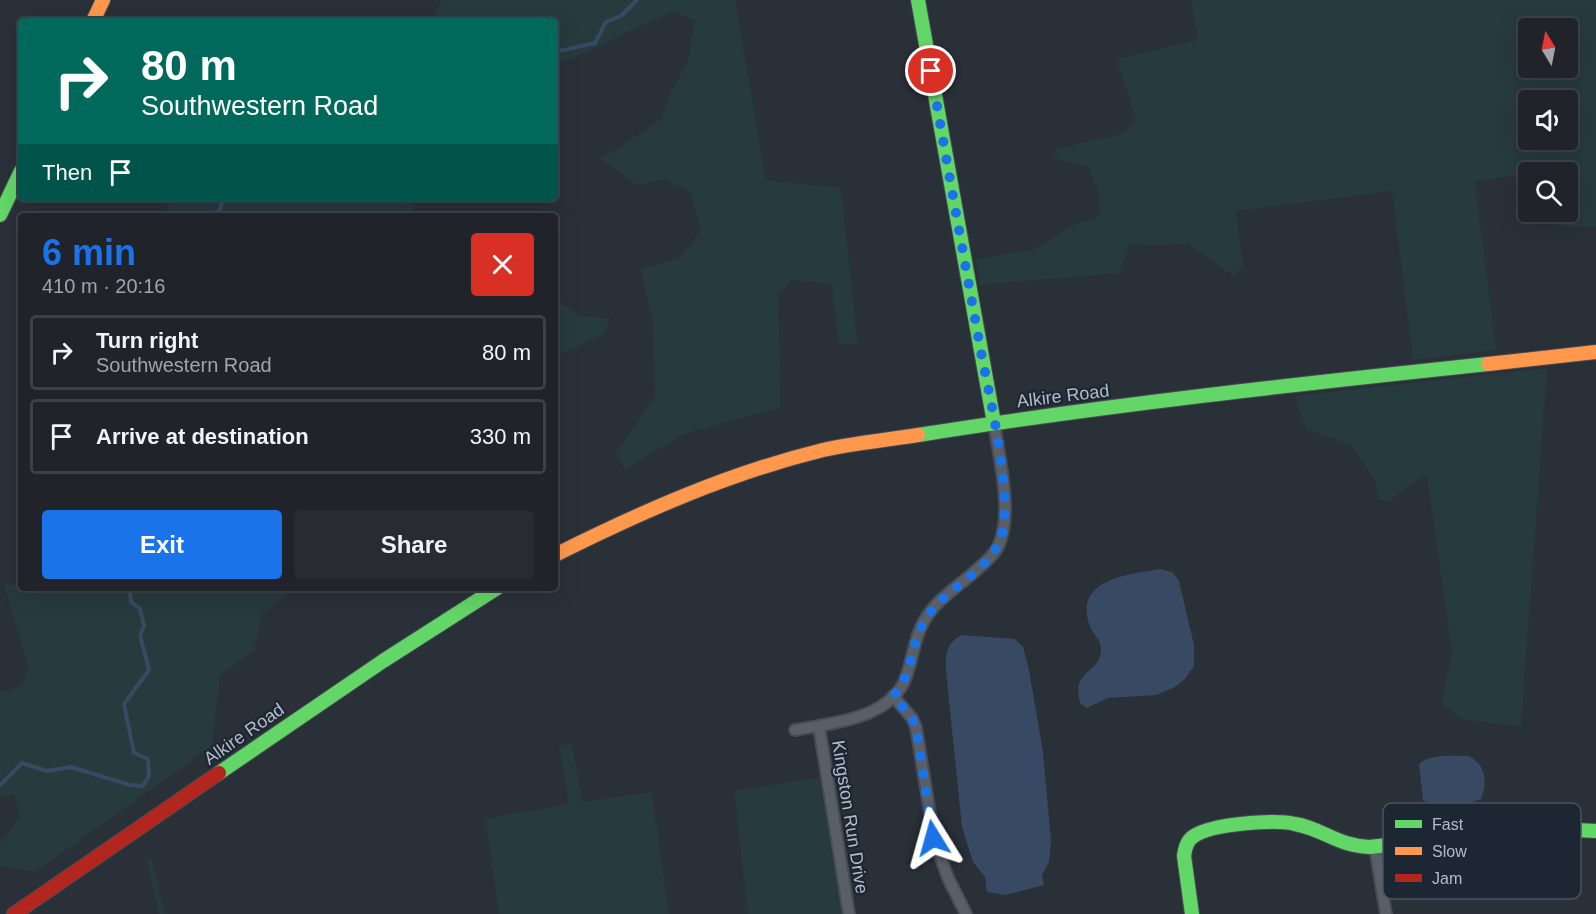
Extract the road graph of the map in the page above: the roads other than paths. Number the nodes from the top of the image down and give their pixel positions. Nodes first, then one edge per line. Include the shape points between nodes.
1 (104, 0) edge
2 (918, 0) edge
3 (95, 18) edge
4 (18, 177) edge
5 (0, 215) edge
6 (1596, 352) edge
7 (994, 423) junction
8 (558, 553) edge
9 (492, 591) edge
10 (893, 696) junction
11 (819, 726) junction
12 (795, 730) dead end
13 (1581, 830) edge
14 (1596, 831) edge
15 (1383, 846) edge
16 (1376, 847) junction
17 (1383, 894) edge
18 (1384, 899) edge
19 (30, 910) edge
20 (14, 914) edge
21 (849, 914) edge
22 (966, 914) edge
23 (1192, 914) edge
24 (1386, 914) edge

1 - 3 main road
2 - 7 main road
4 - 5 main road
6 - 7 main road, Alkire Road via 1270,387
7 - 8 main road, Alkire Road via 784,460 673,499
7 - 10 street via 1006,514 1001,539 986,562 949,592 924,621 906,678
9 - 19 main road, Alkire Road via 383,661
10 - 11 street via 865,715
10 - 22 street via 916,727 933,838
11 - 12 street
11 - 21 street, Kingston Run Drive
13 - 14 main road
15 - 16 main road
16 - 17 street
16 - 23 main road via 1340,843 1295,823 1280,821 1200,832 1189,841 1184,856
18 - 24 street
19 - 20 main road, Alkire Road

